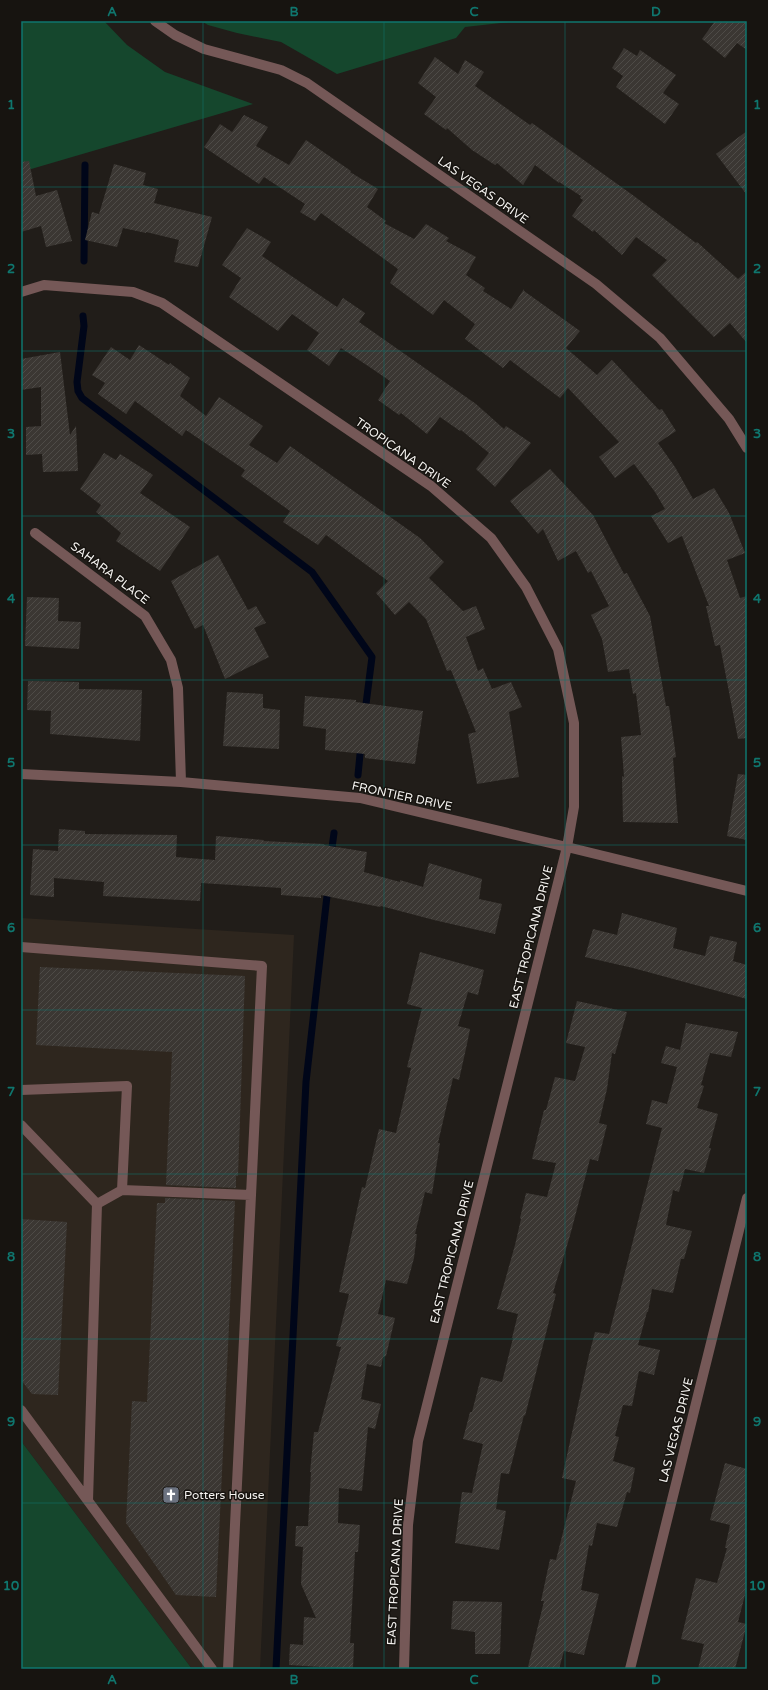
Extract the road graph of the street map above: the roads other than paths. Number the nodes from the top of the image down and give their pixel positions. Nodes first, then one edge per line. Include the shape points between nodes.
1 (155, 21) edge
2 (21, 292) edge
3 (747, 448) edge
4 (35, 533) dead end
5 (21, 774) edge
6 (181, 782) junction
7 (566, 847) junction
8 (747, 891) edge
9 (21, 947) edge
10 (21, 1090) edge
11 (21, 1125) edge
12 (122, 1190) junction
13 (251, 1196) junction
14 (747, 1198) edge
15 (97, 1204) junction
16 (21, 1410) edge
17 (88, 1501) junction
18 (212, 1669) edge
19 (228, 1669) edge
20 (404, 1669) edge
21 (630, 1669) edge

1 - 3 street, LAS VEGAS DRIVE via 175,35 204,49 281,70 307,83 596,284 660,338 729,419
2 - 7 street, TROPICANA DRIVE via 44,285 125,291 162,303 431,486 491,538 526,587 558,649 574,723 574,807
4 - 6 street, SAHARA PLACE via 145,616 149,622 171,660 178,688
5 - 6 street, FRONTIER DRIVE
6 - 7 street, FRONTIER DRIVE via 360,798
7 - 8 street, FRONTIER DRIVE
7 - 20 street, EAST TROPICANA DRIVE via 418,1441 408,1525
9 - 13 street via 262,966
10 - 12 street via 127,1086
11 - 15 street
12 - 13 street
12 - 15 street
13 - 19 street
14 - 21 street, LAS VEGAS DRIVE
15 - 17 street
16 - 17 street
17 - 18 street

